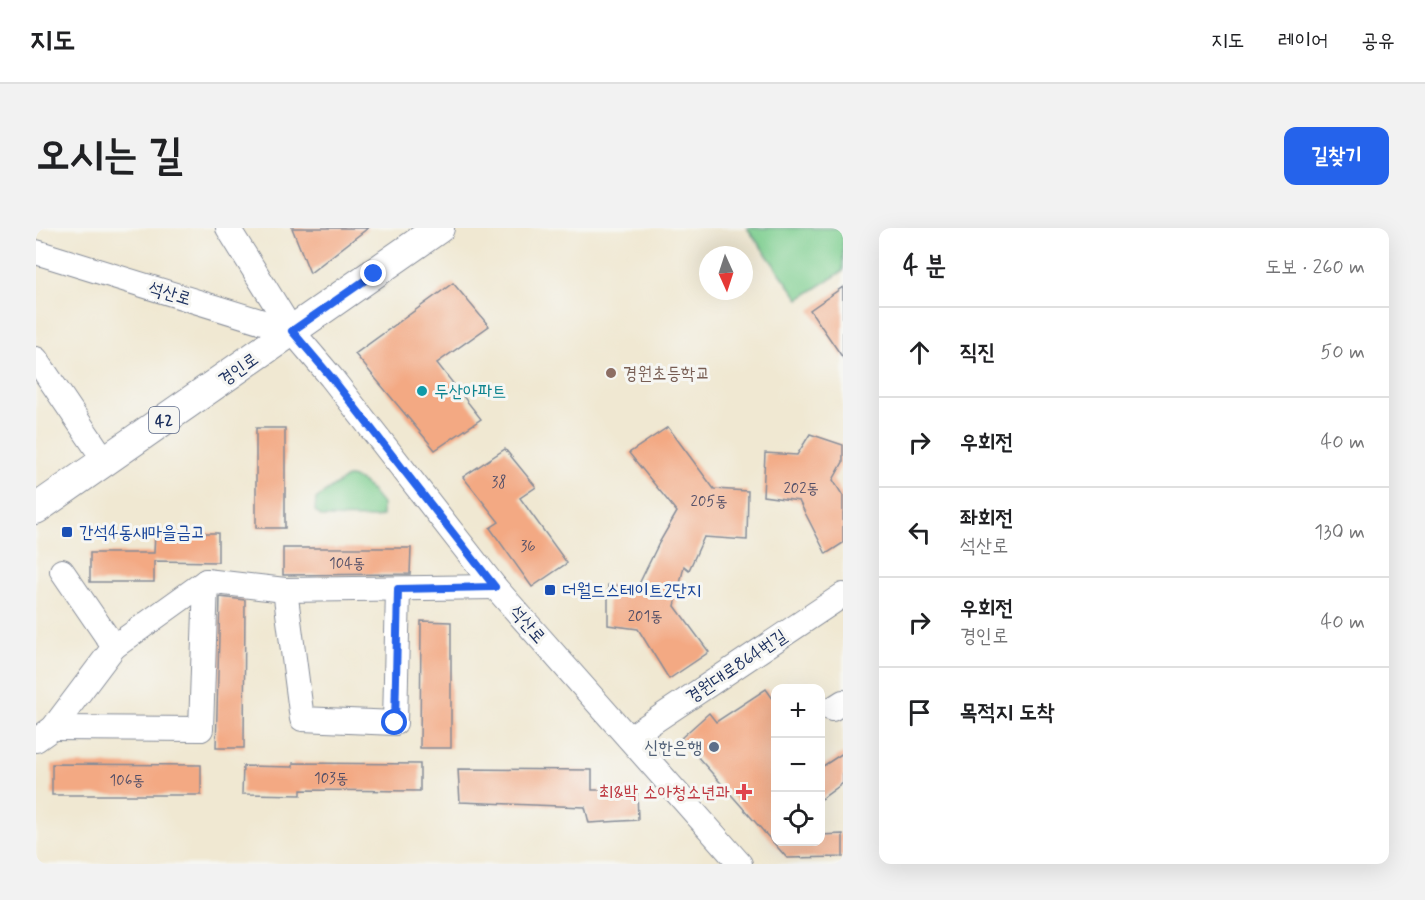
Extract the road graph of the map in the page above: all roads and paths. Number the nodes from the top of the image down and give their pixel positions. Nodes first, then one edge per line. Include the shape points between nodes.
1 (228, 228) edge
2 (439, 228) edge
3 (36, 252) edge
4 (292, 331) junction
5 (36, 360) edge
6 (105, 461) junction
7 (36, 509) edge
8 (62, 571) dead end
9 (206, 581) junction
10 (495, 587) junction
11 (398, 589) junction
12 (285, 590) junction
13 (843, 595) edge
14 (114, 647) junction
15 (45, 734) edge
16 (629, 738) junction
17 (740, 864) edge

1 - 4 street
2 - 4 main road, 경인로 / 42
3 - 4 street, 석산로
4 - 6 main road, 경인로 / 42
4 - 10 street, 석산로
5 - 6 street
6 - 7 main road, 경인로 / 42
8 - 14 street
9 - 12 street
9 - 14 street
9 - 15 street via 201,729
10 - 11 street
10 - 16 street, 석산로
11 - 12 street
11 - 12 street via 395,723 302,719
13 - 16 street, 경원대로864번길
14 - 15 street
16 - 17 street, 석산로

